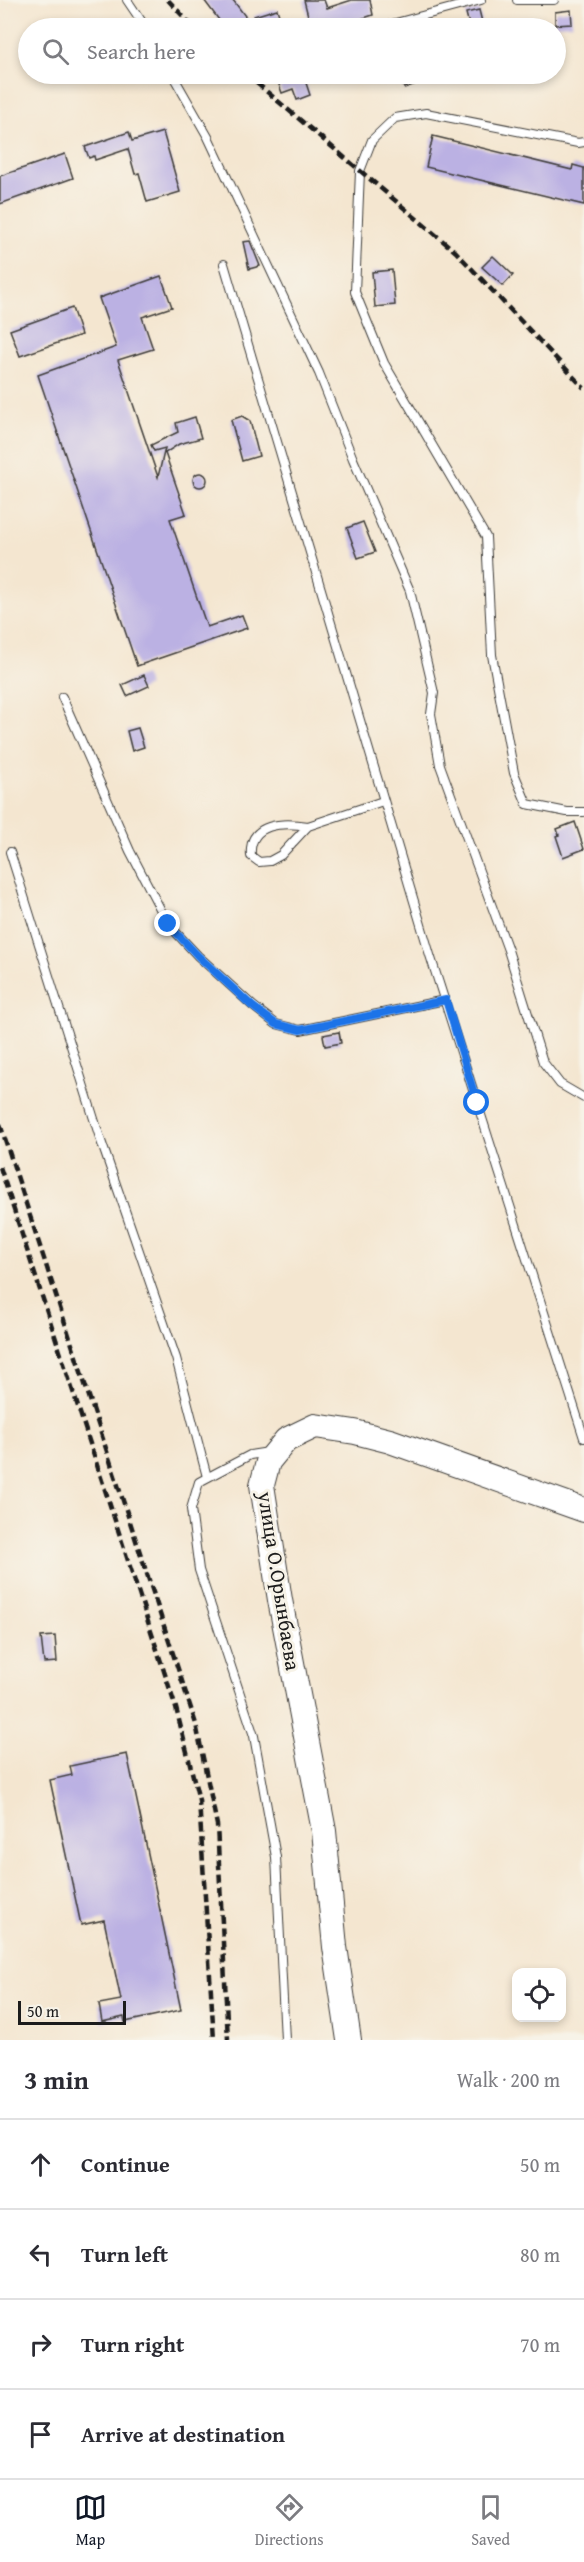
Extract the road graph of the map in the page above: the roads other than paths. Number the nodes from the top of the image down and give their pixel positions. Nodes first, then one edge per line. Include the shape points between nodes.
1 (127, 0) edge
2 (481, 0) edge
3 (517, 0) edge
4 (554, 0) edge
5 (139, 18) edge
6 (414, 18) edge
7 (178, 84) edge
8 (584, 142) edge
9 (224, 264) dead end
10 (62, 697) dead end
11 (383, 801) junction
12 (584, 812) edge
13 (308, 826) junction
14 (10, 852) dead end
15 (446, 1000) junction
16 (584, 1098) edge
17 (584, 1438) edge
18 (278, 1450) junction
19 (207, 1477) junction
20 (581, 1506) edge
21 (285, 2040) edge
22 (349, 2040) edge

1 - 5 lane
2 - 6 lane
3 - 4 lane
7 - 16 lane via 208,137 320,373 352,459 410,591 434,693 431,714 440,765 508,950 543,1062 560,1084
8 - 12 lane via 426,112 395,118 372,140 360,171 355,292 384,363 486,537 492,655 514,773 527,804
9 - 11 lane
10 - 15 lane via 130,851 168,924 252,1006 276,1024 300,1030
11 - 13 lane
11 - 15 lane
13 - 13 lane via 281,855 270,861 259,862 251,855 255,835 276,824
14 - 19 lane via 100,1138 176,1358
15 - 17 lane
18 - 19 lane via 250,1455
18 - 20 street, улица О.Орынбаева via 286,1440 315,1426 355,1432
18 - 22 street, улица О.Орынбаева via 268,1462 262,1485 324,1831
19 - 21 lane via 199,1482 191,1509 199,1570 254,1736 276,1857

